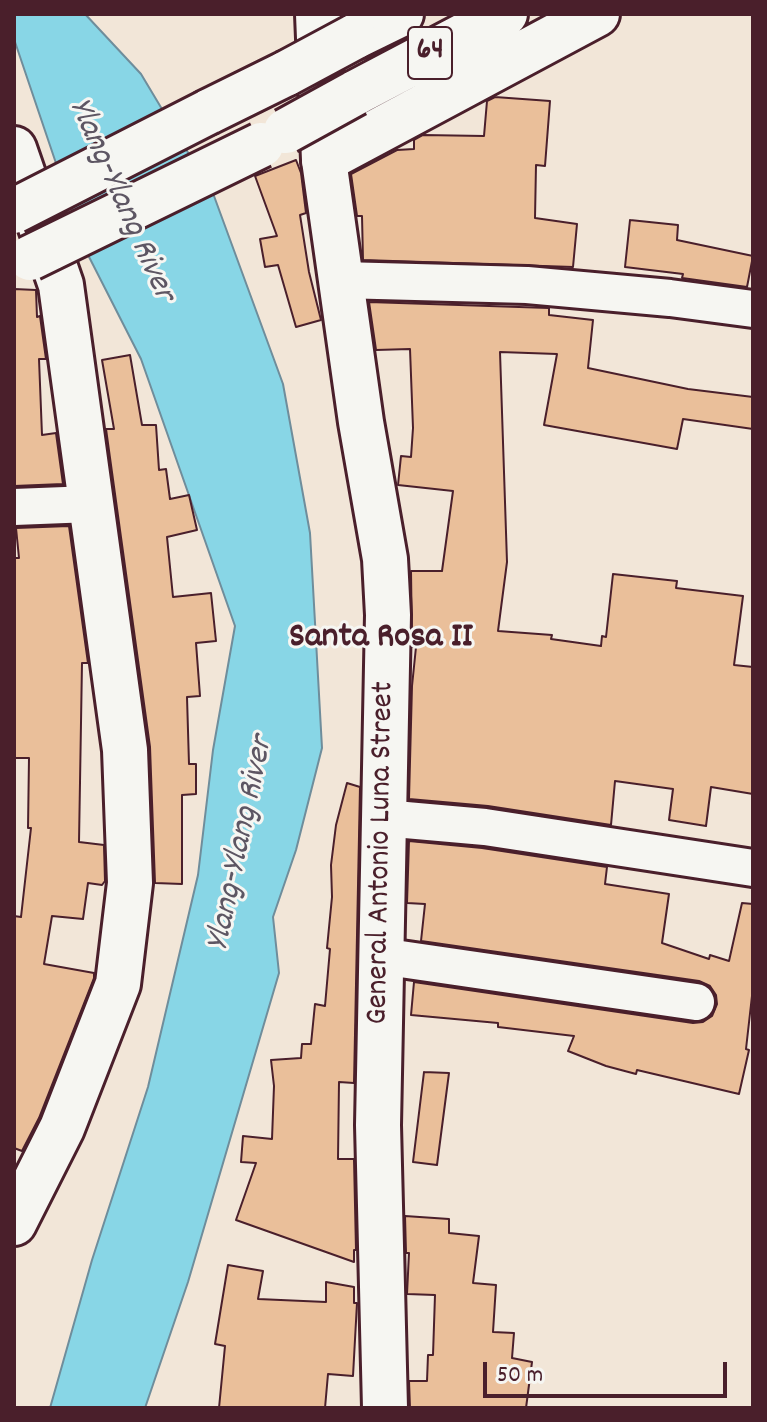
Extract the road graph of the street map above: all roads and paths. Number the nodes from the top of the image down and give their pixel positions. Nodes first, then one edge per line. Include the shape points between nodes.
1 (318, 14) edge
2 (401, 14) edge
3 (505, 14) edge
4 (597, 14) edge
5 (324, 160) junction
6 (16, 176) edge
7 (22, 261) edge
8 (341, 280) junction
9 (753, 309) edge
10 (91, 504) junction
11 (14, 507) edge
12 (383, 818) junction
13 (753, 868) edge
14 (380, 956) junction
15 (696, 1002) dead end
16 (14, 1223) edge
17 (385, 1408) edge

1 - 5 main road, General Antonio Luna Street
2 - 6 main road, 64, bridge via 208,112
3 - 7 main road, 64, bridge via 273,138
4 - 5 main road
5 - 8 main road, General Antonio Luna Street
6 - 10 main road via 61,285
8 - 9 street via 527,285
8 - 12 main road, General Antonio Luna Street via 385,559
10 - 11 street
10 - 16 main road via 125,750 129,891 118,984 62,1128
12 - 13 street via 485,827
12 - 14 main road, General Antonio Luna Street
14 - 15 street
14 - 17 main road, General Antonio Luna Street

